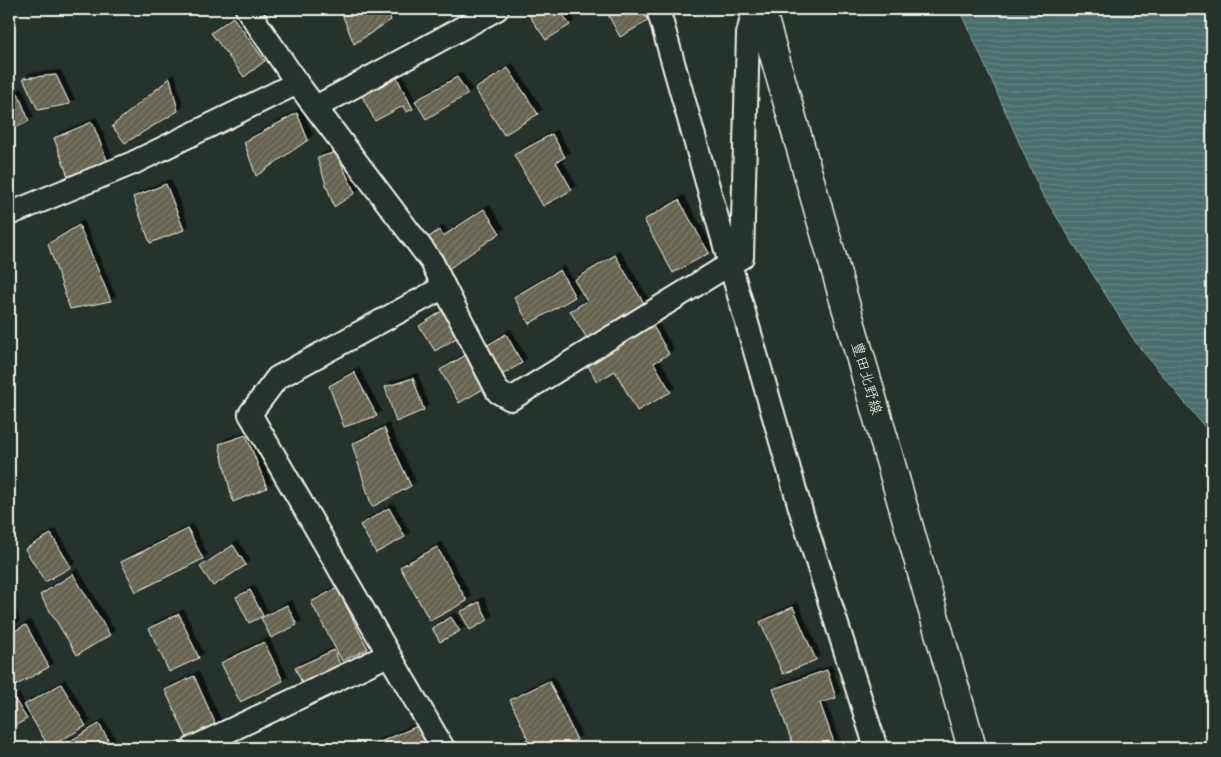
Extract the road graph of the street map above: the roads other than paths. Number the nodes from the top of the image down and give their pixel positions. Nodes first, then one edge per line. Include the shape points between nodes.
1 (247, 9) edge
2 (497, 9) edge
3 (658, 9) edge
4 (754, 9) edge
5 (761, 9) edge
6 (297, 83) junction
7 (316, 107) junction
8 (9, 214) edge
9 (730, 264) junction
10 (444, 287) junction
11 (388, 655) junction
12 (193, 748) edge
13 (443, 748) edge
14 (876, 748) edge
15 (972, 748) edge

1 - 6 street
2 - 7 street
3 - 9 street
4 - 9 street via 748,34 742,257
5 - 15 main road, 豊田北野線
6 - 7 street
6 - 8 street via 133,164
7 - 10 street via 432,262
9 - 10 street via 511,399 498,392
9 - 14 street via 804,520
10 - 11 street via 277,378 250,414
11 - 12 street
11 - 13 street

